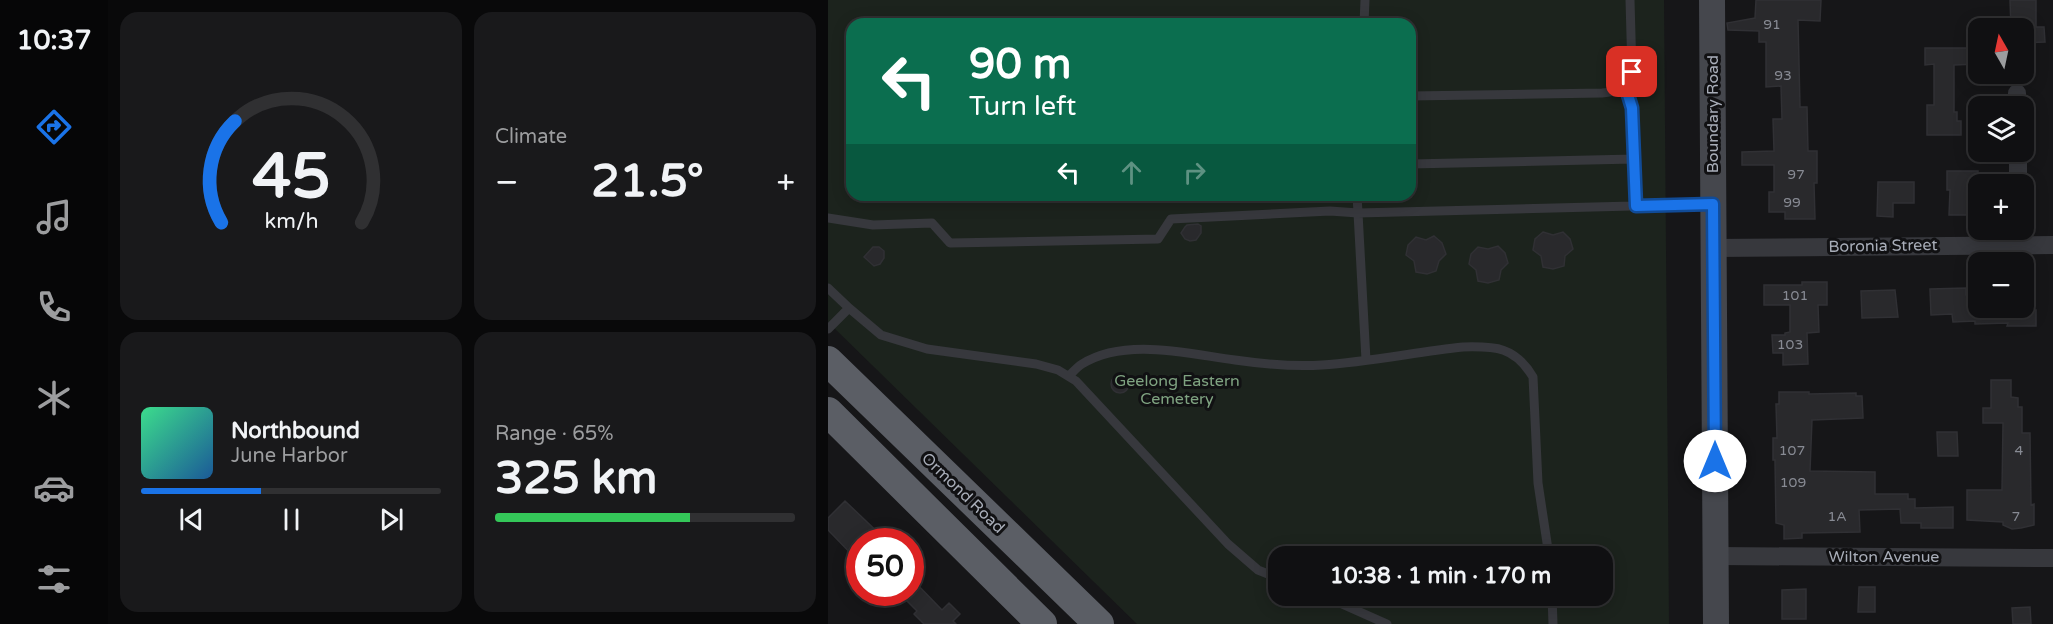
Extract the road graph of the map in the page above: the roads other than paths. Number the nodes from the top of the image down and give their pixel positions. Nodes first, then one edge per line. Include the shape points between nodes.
1 (1365, 0) edge
2 (1630, 0) edge
3 (1712, 0) edge
4 (1364, 18) edge
5 (1625, 85) junction
6 (1416, 96) edge
7 (1634, 159) junction
8 (1416, 164) edge
9 (1357, 201) edge
10 (1713, 204) junction
11 (1636, 206) junction
12 (1358, 213) junction
13 (828, 218) edge
14 (1968, 239) edge
15 (2032, 240) edge
16 (2053, 245) edge
17 (1714, 248) junction
18 (828, 288) edge
19 (849, 308) junction
20 (828, 329) edge
21 (1366, 360) junction
22 (828, 361) edge
23 (1069, 376) junction
24 (828, 412) edge
25 (1547, 546) edge
26 (1716, 556) junction
27 (2053, 558) edge
28 (1268, 574) edge
29 (1346, 606) edge
30 (1552, 606) edge
31 (1042, 624) edge
32 (1099, 624) edge
33 (1387, 624) edge
34 (1553, 624) edge
35 (1716, 624) edge

1 - 4 lane
2 - 5 lane via 1632,72
3 - 10 main road, Boundary Road
5 - 6 lane via 1608,93
5 - 7 lane via 1632,108
7 - 8 lane
7 - 11 lane
9 - 12 lane
10 - 11 lane
10 - 17 main road, Boundary Road
11 - 12 lane
12 - 13 lane via 1171,219 1158,239 950,243 932,223 873,225
12 - 21 lane
14 - 17 street, Boronia Street
15 - 16 street, Boronia Street
17 - 26 main road, Boundary Road
18 - 19 lane
19 - 20 lane
19 - 23 lane via 880,334 891,338 927,349 1036,364
21 - 23 lane via 1322,365 1270,364 1145,349 1098,356 1081,364
21 - 25 lane via 1484,346 1501,348 1524,362 1533,377 1538,483
22 - 32 highway, Ormond Road
23 - 28 lane via 1227,544
24 - 31 highway
26 - 27 street, Wilton Avenue
26 - 35 main road, Boundary Road
29 - 33 lane
30 - 34 lane

